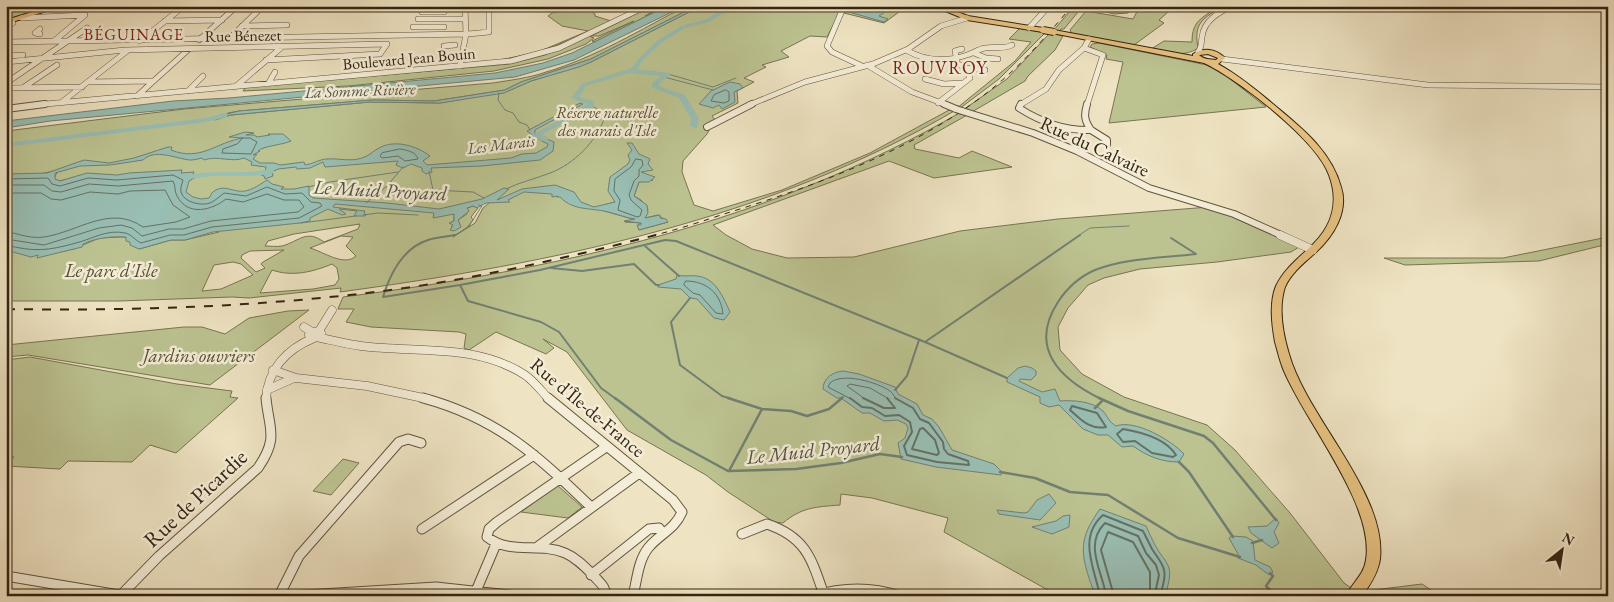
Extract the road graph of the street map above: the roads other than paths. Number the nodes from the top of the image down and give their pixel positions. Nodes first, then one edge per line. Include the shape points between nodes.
1 (59, 6) edge
2 (184, 6) edge
3 (237, 6) edge
4 (263, 6) edge
5 (448, 6) edge
6 (465, 6) edge
7 (488, 6) edge
8 (844, 6) edge
9 (936, 6) edge
10 (1049, 6) edge
11 (1233, 6) edge
12 (637, 8) edge
13 (422, 12) dead end
14 (444, 12) junction
15 (21, 18) junction
16 (465, 18) junction
17 (968, 18) junction
18 (418, 19) dead end
19 (438, 19) junction
20 (449, 19) junction
21 (222, 20) junction
22 (165, 21) junction
23 (9, 22) edge
24 (242, 26) junction
25 (6, 27) edge
26 (413, 27) dead end
27 (444, 27) junction
28 (86, 28) dead end
29 (1029, 28) junction
30 (438, 34) junction
31 (466, 34) junction
32 (1201, 35) junction
33 (274, 37) junction
34 (230, 38) junction
35 (200, 39) junction
36 (1089, 39) junction
37 (142, 40) junction
38 (54, 41) junction
39 (68, 41) junction
40 (6, 42) edge
41 (982, 42) dead end
42 (455, 45) dead end
43 (1012, 45) dead end
44 (444, 46) dead end
45 (264, 47) junction
46 (282, 47) junction
47 (220, 48) junction
48 (985, 48) junction
49 (1084, 48) junction
50 (188, 49) junction
51 (962, 49) dead end
52 (128, 50) junction
53 (906, 50) junction
54 (974, 53) junction
55 (1216, 54) junction
56 (23, 55) dead end
57 (6, 56) edge
58 (1200, 57) junction
59 (42, 59) junction
60 (998, 59) dead end
61 (266, 60) junction
62 (957, 60) junction
63 (1221, 60) junction
64 (6, 62) edge
65 (57, 65) dead end
66 (864, 65) junction
67 (460, 66) junction
68 (966, 68) junction
69 (985, 70) dead end
70 (275, 72) dead end
71 (20, 74) junction
72 (1229, 74) junction
73 (6, 75) edge
74 (203, 76) dead end
75 (925, 79) dead end
76 (152, 81) junction
77 (88, 82) junction
78 (6, 83) edge
79 (964, 83) junction
80 (268, 84) junction
81 (235, 86) junction
82 (82, 87) junction
83 (1608, 87) edge
84 (6, 88) edge
85 (24, 88) junction
86 (188, 91) junction
87 (137, 96) junction
88 (62, 102) junction
89 (938, 103) junction
90 (6, 109) edge
91 (1048, 123) junction
92 (707, 127) dead end
93 (1091, 130) junction
94 (1033, 133) junction
95 (1106, 144) dead end
96 (1313, 250) junction
97 (332, 310) dead end
98 (304, 327) dead end
99 (315, 334) junction
100 (274, 370) junction
101 (294, 378) junction
102 (267, 390) junction
103 (422, 443) dead end
104 (606, 447) junction
105 (534, 455) junction
106 (638, 472) junction
107 (561, 479) junction
108 (591, 507) junction
109 (422, 529) dead end
110 (663, 534) junction
111 (742, 534) dead end
112 (496, 544) junction
113 (536, 548) junction
114 (591, 575) junction
115 (6, 576) edge
116 (476, 592) junction
117 (818, 594) edge
118 (123, 596) edge
119 (279, 596) edge
120 (288, 596) edge
121 (519, 596) edge
122 (606, 596) edge
123 (632, 596) edge
124 (899, 596) edge
125 (1353, 596) edge

1 - 15 main road
2 - 22 street
3 - 21 street
4 - 24 street
5 - 14 street
6 - 16 street
7 - 31 street via 489,32
8 - 66 street, Rue du Calvaire via 827,46 832,52
9 - 17 main road
10 - 29 street
11 - 32 street via 1209,20
12 - 67 street, Boulevard Jean Bouin via 564,46 541,54 511,61
13 - 14 street
14 - 19 street
15 - 23 main road
15 - 38 street via 85,15
16 - 20 street
16 - 31 street
17 - 29 main road
17 - 53 street via 941,26
18 - 19 street
19 - 20 street
20 - 27 street
21 - 22 street
21 - 35 street
22 - 37 street
23 - 25 street via 13,23
24 - 33 street via 289,23
24 - 34 street
26 - 27 street
27 - 30 street
28 - 39 street
29 - 36 main road, bridge
30 - 31 street
30 - 33 street
31 - 67 street
32 - 55 street
32 - 58 street
33 - 34 street
33 - 45 street
34 - 35 street
34 - 47 street
35 - 37 street
35 - 50 street
36 - 49 street
36 - 58 main road
37 - 39 street
37 - 52 street
38 - 39 street
38 - 40 street
39 - 59 street
41 - 48 street
42 - 44 street
43 - 48 street
45 - 46 street, Rue Bénezet
45 - 47 street, Rue Bénezet
46 - 61 street
46 - 61 street, Rue Bénezet via 386,44 380,54
47 - 50 street, Rue Bénezet
48 - 54 street
49 - 91 street via 1059,70 1046,89 1019,106 1020,110
49 - 93 street via 1103,55 1084,115
50 - 52 street, Rue Bénezet
50 - 76 street
51 - 62 street via 955,51
52 - 59 street, Rue Bénezet
52 - 77 street
53 - 62 street via 923,58
53 - 66 street
54 - 60 street
54 - 62 street
55 - 58 main road
55 - 63 main road
56 - 57 street
58 - 63 main road
58 - 72 main road
59 - 64 street, Rue Bénezet
59 - 71 street
61 - 81 street
62 - 68 street
63 - 72 main road
63 - 83 street via 1428,85
65 - 85 street
66 - 89 street, Rue du Calvaire via 903,88
66 - 92 street via 786,89
67 - 80 street, Boulevard Jean Bouin
68 - 69 street
68 - 79 street via 970,76
70 - 80 street
71 - 73 street
71 - 78 street
72 - 96 main road via 1305,134 1329,164 1337,182 1339,205 1331,227
74 - 86 street
75 - 79 street via 944,84
76 - 77 street
76 - 87 street
77 - 82 street
79 - 89 street
80 - 81 street, Boulevard Jean Bouin
81 - 86 street, Boulevard Jean Bouin
82 - 85 street
82 - 88 street
84 - 85 street
86 - 87 street, Boulevard Jean Bouin
87 - 88 street, Boulevard Jean Bouin
88 - 90 street, Boulevard Jean Bouin
89 - 94 street, Rue du Calvaire
91 - 93 street
91 - 94 street
93 - 95 street via 1107,140
94 - 96 street, Rue du Calvaire via 1149,188 1234,214
96 - 125 main road via 1282,284 1277,297 1277,312 1289,371 1360,497 1371,525 1373,560 1365,581
97 - 99 street
98 - 99 street
99 - 100 street, Rue de Picardie via 287,353
99 - 104 street, Rue d'Île-de-France via 361,346 449,351 500,362 526,376
100 - 101 street
100 - 102 street, Rue de Picardie
101 - 102 street
101 - 105 street via 351,383 446,405 500,429
102 - 118 street, Rue de Picardie via 267,410 273,434 268,454 258,468 164,550
103 - 119 street via 408,439 399,442 299,556
104 - 106 street, Rue d'Île-de-France
104 - 107 street
105 - 107 street
105 - 109 street
106 - 108 street
106 - 110 street, Rue d'Île-de-France via 673,500 682,512 680,520
107 - 108 street
107 - 112 street via 489,529 487,537
108 - 113 street
110 - 114 street via 659,528 649,529
110 - 123 street, Rue d'Île-de-France via 644,554
111 - 117 street via 767,524 799,542 810,555
112 - 113 street
112 - 116 street
113 - 114 street via 560,551
114 - 122 street via 606,590
115 - 118 street
116 - 120 street via 436,587
116 - 121 street
117 - 124 street via 857,586 878,588

